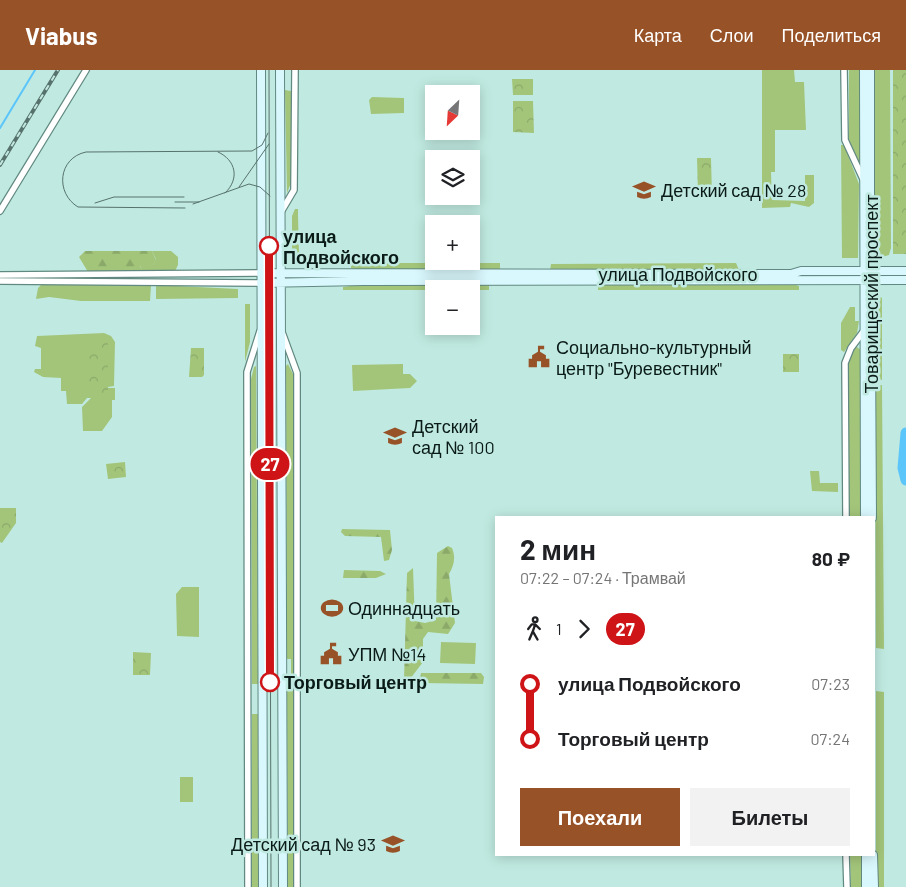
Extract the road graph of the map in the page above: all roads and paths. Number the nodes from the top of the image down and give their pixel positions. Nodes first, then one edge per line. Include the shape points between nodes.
1 (86, 70) edge
2 (261, 70) edge
3 (280, 70) edge
4 (295, 70) edge
5 (844, 70) edge
6 (864, 70) edge
7 (870, 70) edge
8 (864, 182) junction
9 (0, 211) edge
10 (281, 212) junction
11 (864, 271) junction
12 (874, 271) junction
13 (906, 271) edge
14 (261, 273) junction
15 (280, 274) junction
16 (0, 275) edge
17 (906, 280) edge
18 (0, 281) edge
19 (864, 281) junction
20 (873, 281) junction
21 (261, 283) junction
22 (280, 283) junction
23 (260, 328) junction
24 (281, 329) junction
25 (864, 332) junction
26 (846, 516) edge
27 (865, 516) edge
28 (872, 516) edge
29 (846, 856) edge
30 (866, 856) edge
31 (873, 856) edge
32 (248, 887) edge
33 (263, 887) edge
34 (283, 887) edge
35 (297, 887) edge
36 (846, 887) edge
37 (866, 887) edge
38 (874, 887) edge

1 - 9 street
2 - 14 street
3 - 10 street
4 - 10 street via 294,190
5 - 8 street via 846,140
6 - 8 street, Товарищеский проспект
7 - 12 street, Товарищеский проспект
8 - 11 street, Товарищеский проспект
10 - 15 street
11 - 12 street, улица Подвойского
11 - 15 street, улица Подвойского via 801,271 791,274
11 - 19 street, Товарищеский проспект
12 - 13 street, улица Подвойского
12 - 20 street, Товарищеский проспект
14 - 15 street, улица Подвойского
14 - 16 street, улица Подвойского
14 - 21 street
15 - 22 street
17 - 20 street, улица Подвойского
18 - 21 street, улица Подвойского
19 - 20 street, улица Подвойского
19 - 22 street, улица Подвойского via 363,280
19 - 25 street, Товарищеский проспект
20 - 28 street, Товарищеский проспект
21 - 22 street, улица Подвойского
21 - 23 street
22 - 24 street
23 - 32 street via 247,372
23 - 33 street
24 - 34 street
24 - 35 street via 297,373
25 - 26 street via 845,362
25 - 27 street, Товарищеский проспект
29 - 36 street
30 - 37 street
31 - 38 street

